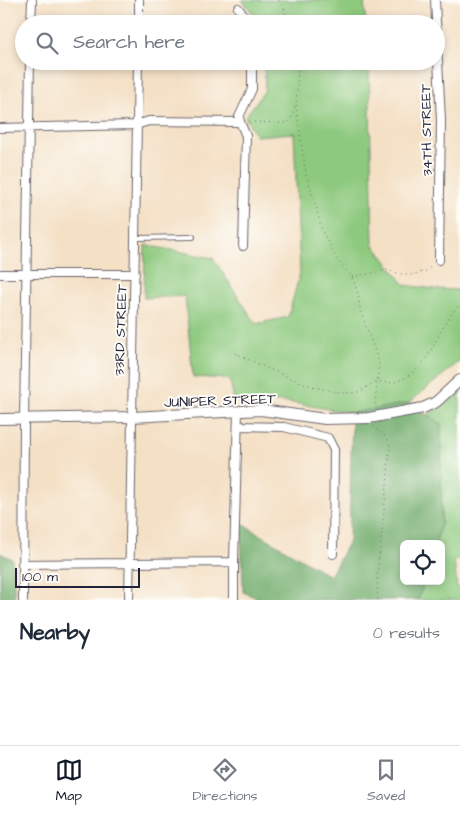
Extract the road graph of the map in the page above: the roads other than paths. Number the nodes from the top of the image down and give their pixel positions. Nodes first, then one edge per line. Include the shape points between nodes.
1 (32, 0) edge
2 (139, 0) edge
3 (435, 0) edge
4 (238, 8) dead end
5 (31, 15) edge
6 (139, 15) edge
7 (243, 15) edge
8 (436, 15) edge
9 (30, 70) edge
10 (138, 70) edge
11 (252, 70) edge
12 (438, 70) edge
13 (240, 122) junction
14 (136, 125) junction
15 (29, 127) junction
16 (0, 128) edge
17 (193, 237) dead end
18 (136, 238) junction
19 (243, 246) dead end
20 (439, 260) road end
21 (0, 274) edge
22 (27, 274) junction
23 (135, 274) junction
24 (460, 380) edge
25 (238, 411) junction
26 (132, 417) junction
27 (0, 419) edge
28 (24, 419) junction
29 (238, 426) junction
30 (333, 554) dead end
31 (234, 562) junction
32 (129, 563) junction
33 (22, 564) junction
34 (22, 600) edge
35 (129, 600) edge
36 (234, 600) edge

1 - 5 street
2 - 6 street
3 - 8 street, 34TH STREET
4 - 7 street
9 - 15 street
10 - 14 street, 33RD STREET
11 - 13 street via 252,89 239,117
12 - 20 street, 34TH STREET
13 - 14 street via 149,121
13 - 19 street via 246,136
14 - 15 street
14 - 18 street, 33RD STREET
15 - 16 street
15 - 22 street
17 - 18 lane
18 - 23 street, 33RD STREET
21 - 22 street
22 - 23 street
22 - 28 street
23 - 26 street, 33RD STREET
24 - 25 street, JUNIPER STREET via 436,402 409,411 373,417 325,419 268,411
25 - 26 street, JUNIPER STREET
25 - 29 street
26 - 28 street, JUNIPER STREET
26 - 32 street, 33RD STREET
27 - 28 street, JUNIPER STREET
28 - 33 street
29 - 30 street via 284,427 328,438 334,450
29 - 31 street
31 - 32 street
31 - 36 street
32 - 33 street
32 - 35 street, 33RD STREET
33 - 34 street

